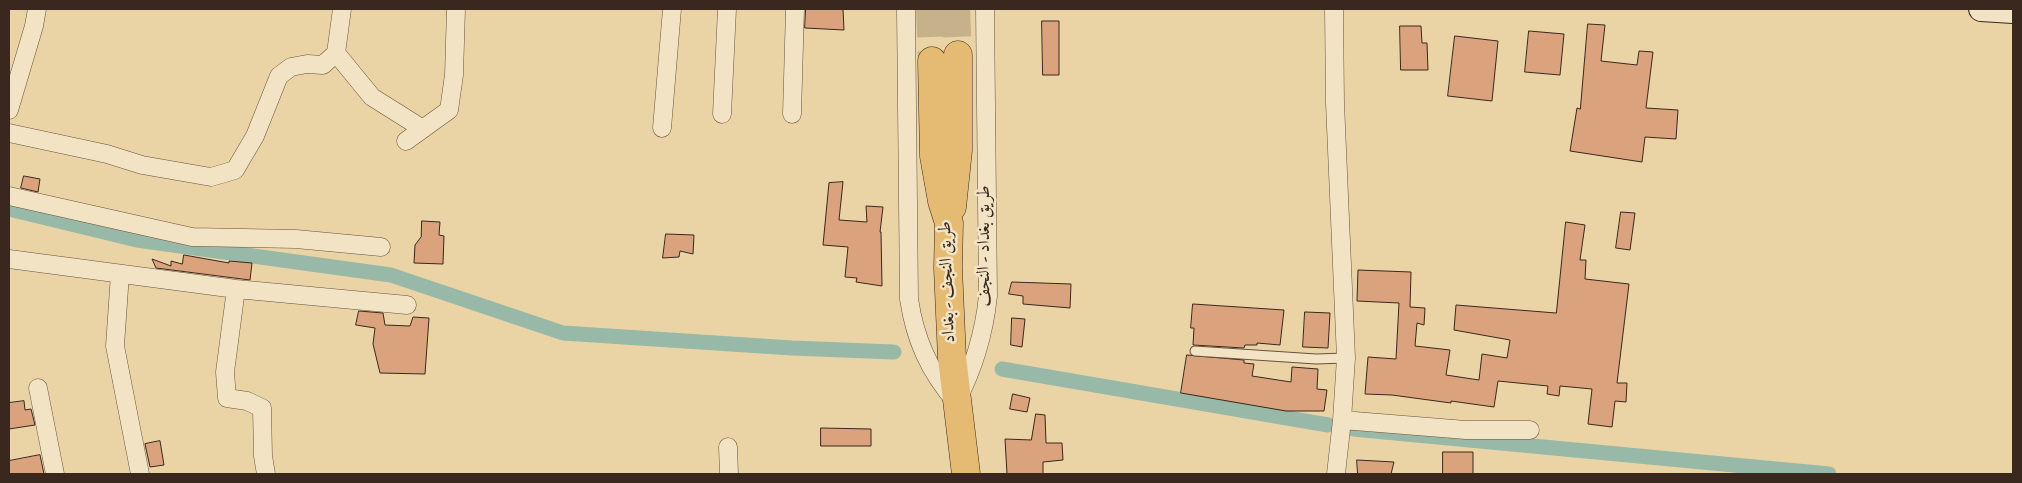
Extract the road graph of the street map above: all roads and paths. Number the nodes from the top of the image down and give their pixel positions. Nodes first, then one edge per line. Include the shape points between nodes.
1 (37, 9) edge
2 (342, 9) edge
3 (456, 9) edge
4 (672, 9) edge
5 (727, 9) edge
6 (795, 9) edge
7 (906, 9) edge
8 (985, 9) edge
9 (1334, 9) edge
10 (1981, 9) edge
11 (2013, 12) edge
12 (336, 53) junction
13 (945, 58) tunnel mouth
14 (9, 110) edge
15 (722, 114) dead end
16 (792, 114) dead end
17 (662, 128) dead end
18 (423, 129) junction
19 (9, 134) edge
20 (406, 141) dead end
21 (9, 196) edge
22 (949, 223) joint
23 (381, 247) dead end
24 (9, 259) edge
25 (120, 274) junction
26 (236, 289) junction
27 (407, 305) dead end
28 (1195, 351) dead end
29 (1346, 358) junction
30 (38, 388) dead end
31 (956, 402) junction
32 (1342, 420) junction
33 (1530, 430) dead end
34 (728, 447) dead end
35 (55, 474) edge
36 (140, 474) edge
37 (266, 474) edge
38 (729, 474) edge
39 (966, 474) edge
40 (1336, 474) edge

1 - 14 street
2 - 12 street
3 - 18 street via 454,75 449,110
4 - 17 street
5 - 15 street
6 - 16 street
7 - 31 street via 910,299 914,327 924,354
8 - 31 street, طريق بغداد - النجف via 988,296 978,351
9 - 29 street
10 - 11 street
12 - 18 street via 372,96
12 - 19 street via 323,65 291,67 279,76 255,136 235,170 210,177
13 - 22 main road, طريق بغداد - النجف via 958,150
18 - 20 street
21 - 23 street via 192,236 296,239
22 - 31 main road, طريق النجف - بغداد via 950,313
24 - 25 street
25 - 26 street
25 - 36 street via 115,346
26 - 27 street
26 - 37 street via 225,372 227,398 262,408
28 - 29 lane
29 - 32 street
30 - 35 street
31 - 39 main road, طريق النجف - بغداد
32 - 33 street via 1466,430
32 - 40 street
34 - 38 street

